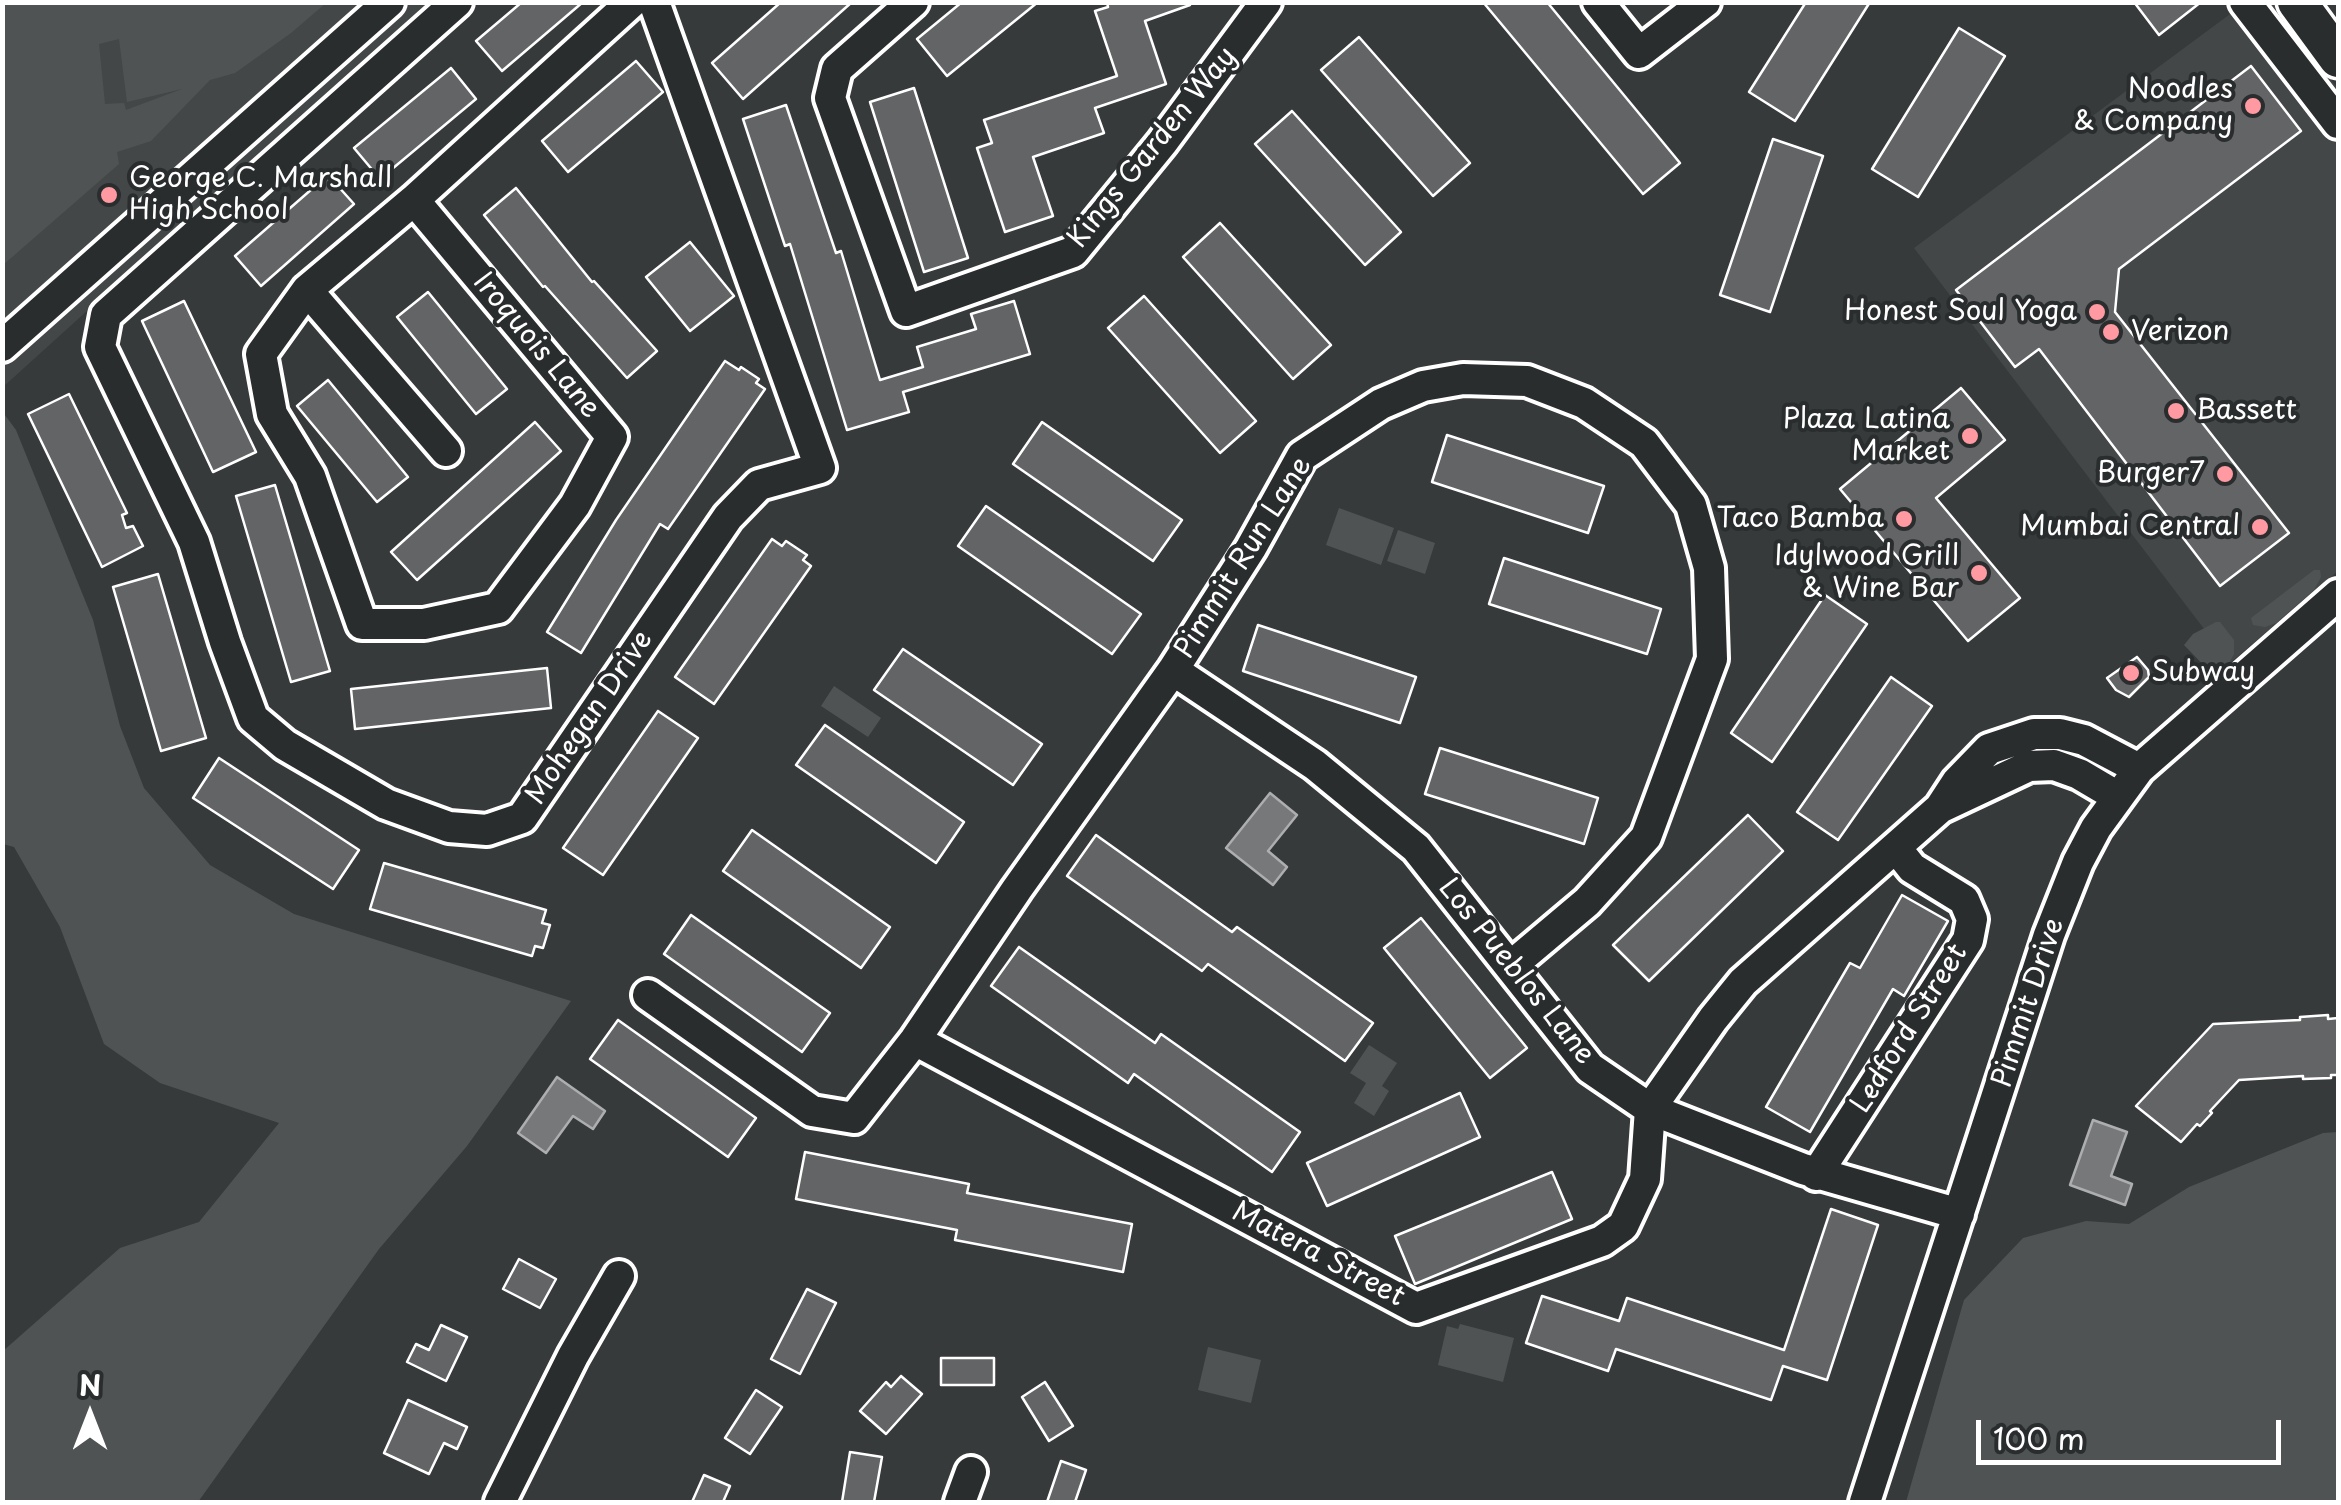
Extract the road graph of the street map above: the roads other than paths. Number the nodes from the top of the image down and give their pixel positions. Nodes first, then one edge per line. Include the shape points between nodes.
1 (389, 2) edge
2 (456, 2) edge
3 (632, 2) edge
4 (654, 2) edge
5 (913, 2) edge
6 (1266, 2) edge
7 (1598, 2) edge
8 (1705, 2) edge
9 (2246, 2) edge
10 (2297, 2) edge
11 (2338, 58) edge
12 (2338, 123) edge
13 (414, 200) junction
14 (307, 290) junction
15 (2, 346) edge
16 (446, 451) dead end
17 (2338, 595) edge
18 (1173, 670) junction
19 (2140, 769) junction
20 (2118, 797) junction
21 (1940, 808) junction
22 (1896, 849) junction
23 (1511, 966) junction
24 (648, 995) dead end
25 (915, 1040) junction
26 (1650, 1109) junction
27 (1816, 1175) junction
28 (1959, 1214) junction
29 (619, 1276) dead end
30 (971, 1472) dead end
31 (500, 1502) edge
32 (960, 1502) edge
33 (1865, 1502) edge

1 - 15 street
2 - 4 street, Mohegan Drive via 106,314 100,347 194,542 253,718 386,804 448,827 487,830 522,818 728,517 759,485 820,468
3 - 13 street, Iroquois Lane
5 - 6 street, Kings Garden Way via 838,69 830,98 906,311 1072,252
7 - 8 street via 1639,53
9 - 12 street
10 - 11 main road
13 - 14 street, Iroquois Lane
13 - 14 street, Iroquois Lane via 612,437 575,505 498,608 424,624 362,624 310,476 272,414 261,354
14 - 16 street
17 - 19 street, Pimmit Drive
18 - 23 street, Los Pueblos Lane via 1315,765 1416,848
18 - 23 street, Pimmit Run Lane via 1302,456 1381,404 1463,379 1527,380 1584,403 1644,443 1691,505 1708,568 1712,659 1646,837 1588,902
18 - 25 street, Pimmit Run Lane
19 - 20 street, Pimmit Drive
19 - 21 street via 2084,740 2034,734 1989,750
20 - 21 street via 2054,765 2029,766
20 - 28 street, Pimmit Drive via 2078,862 2049,935
21 - 22 street
22 - 26 street via 1743,982
22 - 27 street, Ledford Street via 1912,868 1964,900 1972,919 1968,940
23 - 26 street, Los Pueblos Lane via 1590,1068
24 - 25 street, Pimmit Run Lane via 812,1111 854,1118
25 - 26 street, Matera Street via 1416,1308 1602,1241 1623,1226 1645,1180
26 - 27 street, Los Pueblos Lane
27 - 28 street, Los Pueblos Lane
28 - 33 street, Pimmit Drive
29 - 31 street
30 - 32 street

